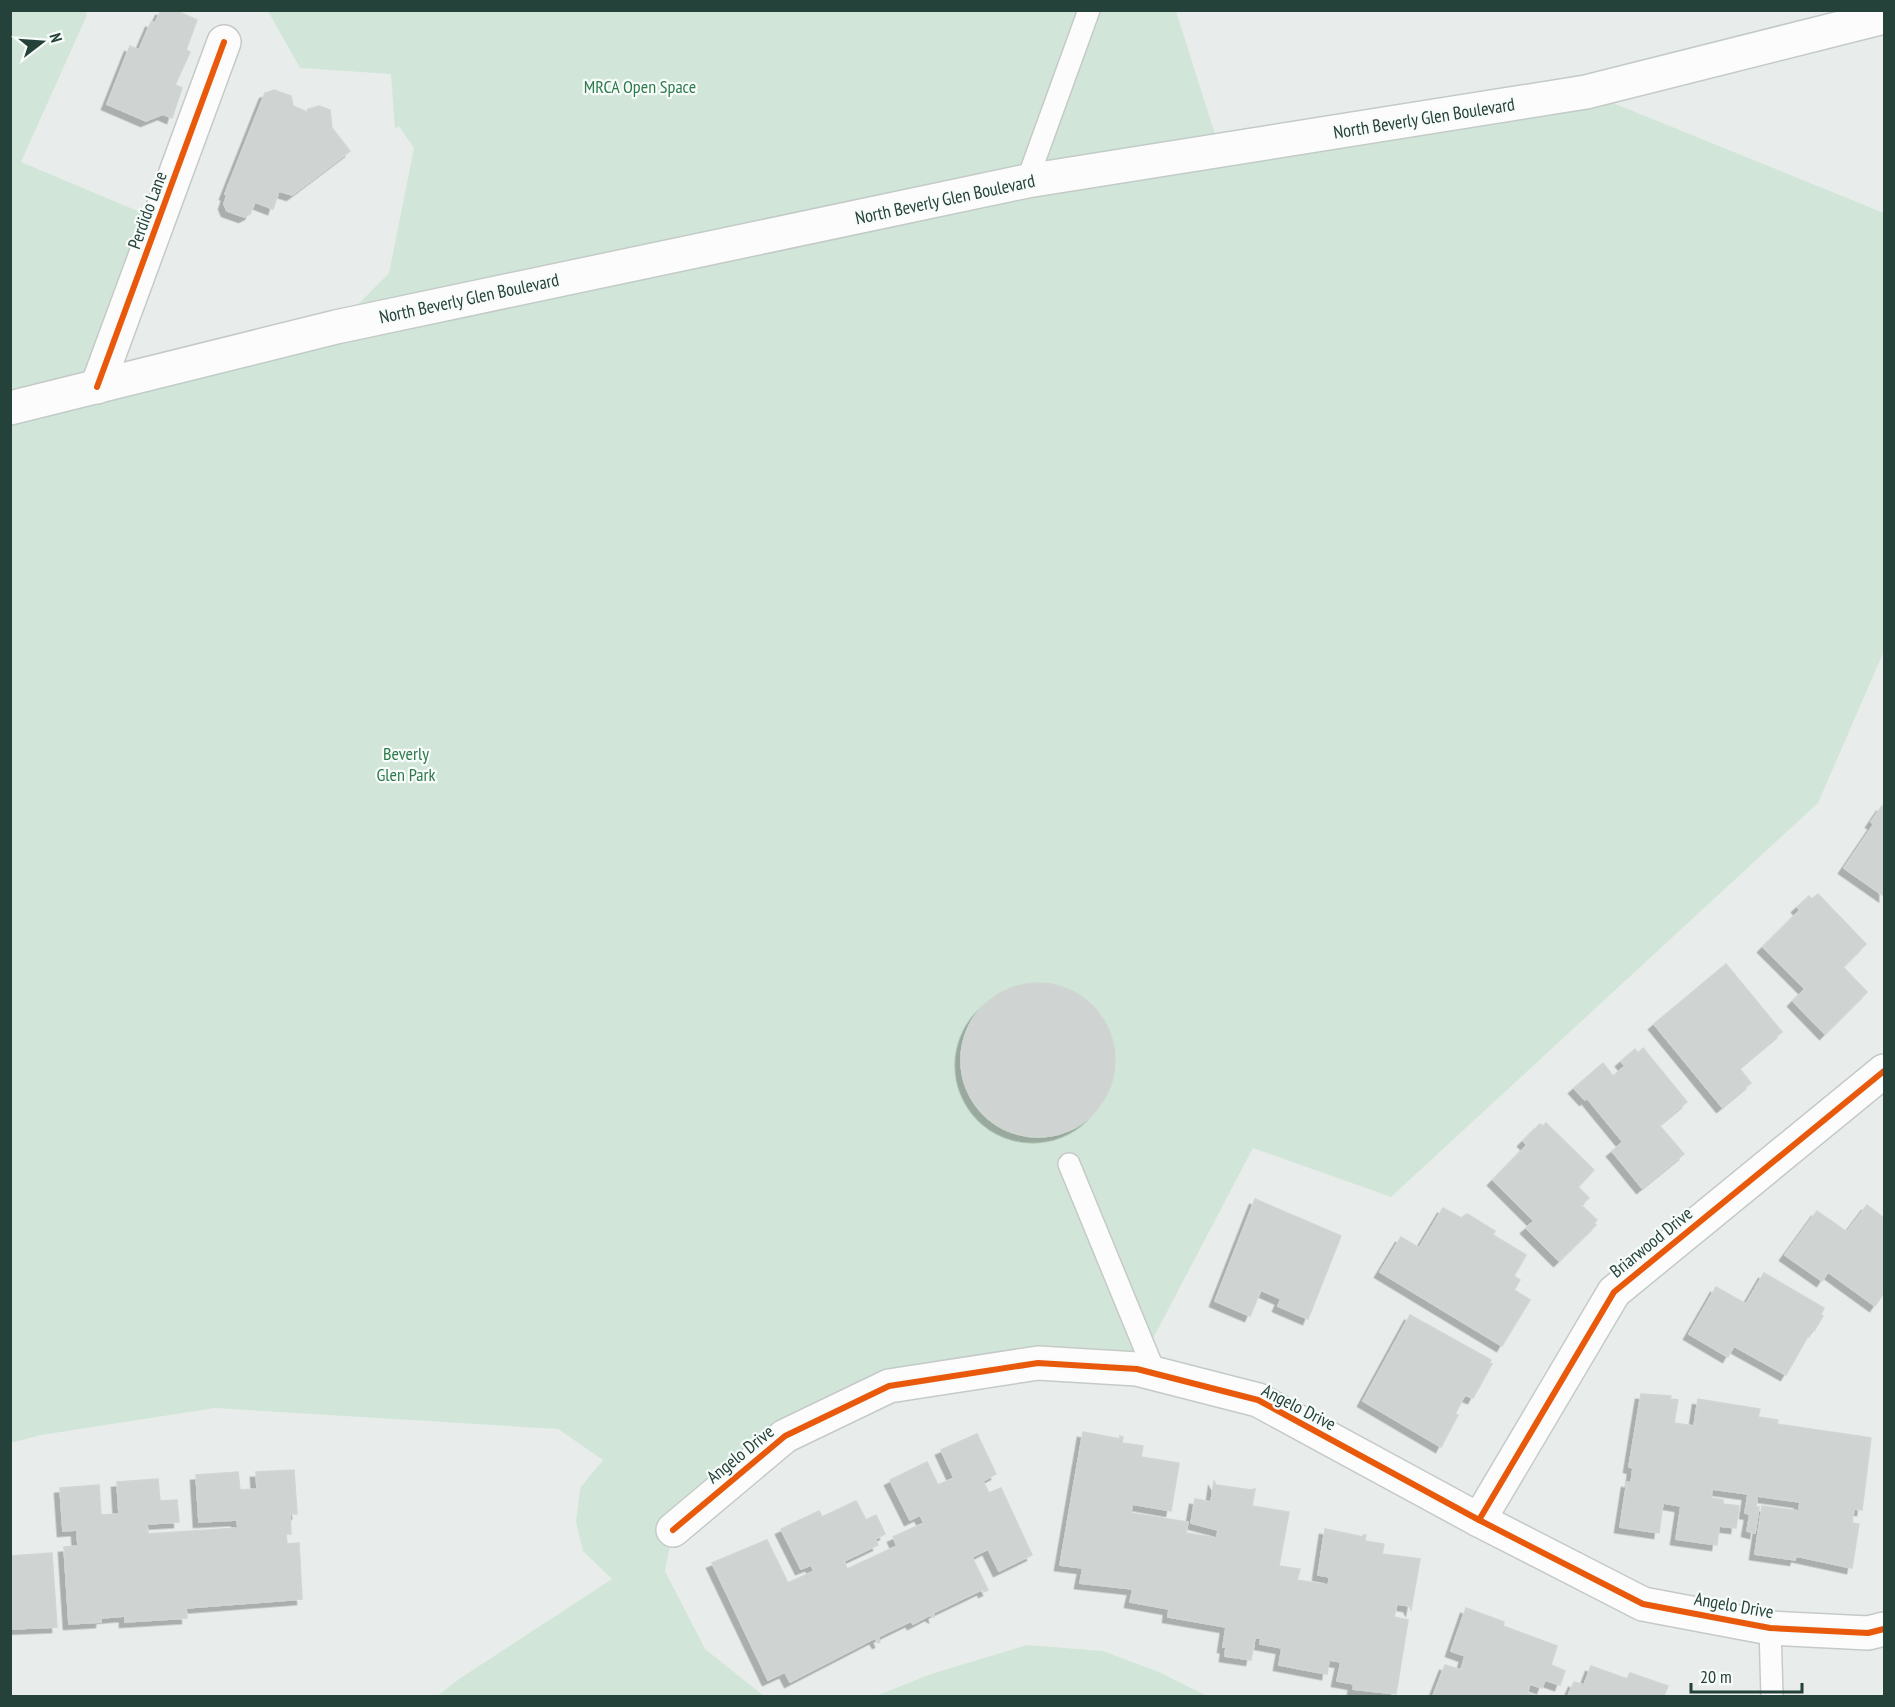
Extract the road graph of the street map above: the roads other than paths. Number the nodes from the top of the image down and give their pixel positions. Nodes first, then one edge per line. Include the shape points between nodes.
1 (1089, 10) edge
2 (1884, 17) edge
3 (224, 42) dead end
4 (1027, 181) junction
5 (98, 387) junction
6 (10, 408) edge
7 (1884, 1071) edge
8 (1068, 1164) dead end
9 (1155, 1373) junction
10 (1479, 1521) junction
11 (673, 1530) dead end
12 (1770, 1628) junction
13 (1884, 1629) edge
14 (1772, 1696) edge

1 - 4 lane
2 - 4 street, North Beverly Glen Boulevard via 1586,92
3 - 5 street, Perdido Lane
4 - 5 street, North Beverly Glen Boulevard via 336,327
5 - 6 street, North Beverly Glen Boulevard
7 - 10 street, Briarwood Drive via 1614,1292
8 - 9 lane
9 - 10 street, Angelo Drive via 1258,1400
9 - 11 street, Angelo Drive via 1038,1363 889,1386 785,1436
10 - 12 street, Angelo Drive via 1643,1604
12 - 13 street, Angelo Drive via 1868,1633
12 - 14 lane

